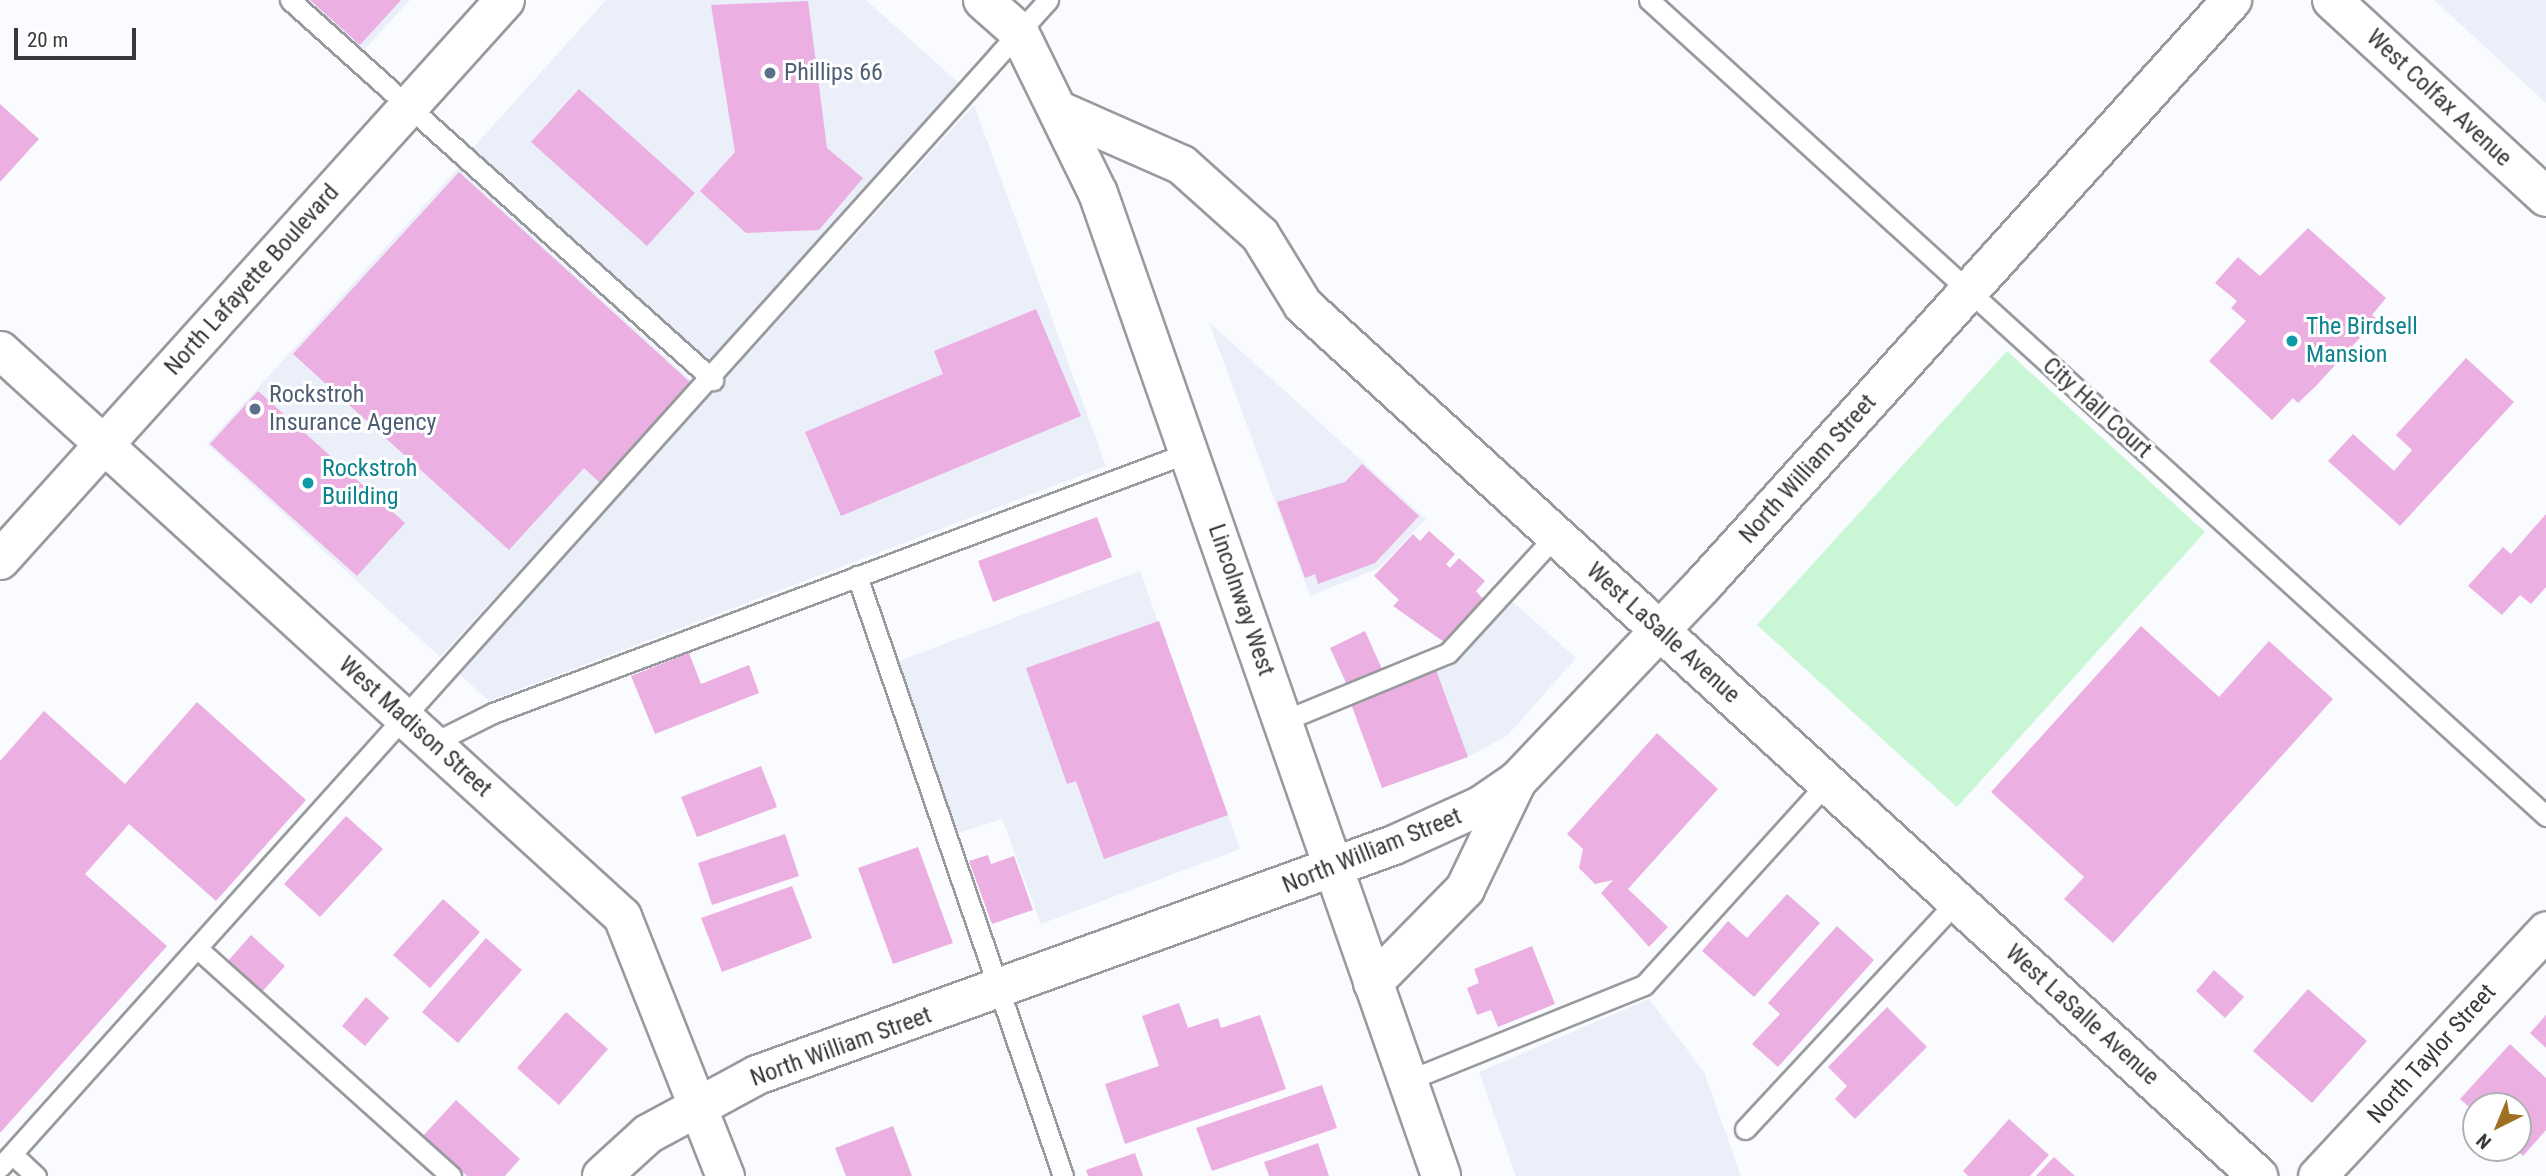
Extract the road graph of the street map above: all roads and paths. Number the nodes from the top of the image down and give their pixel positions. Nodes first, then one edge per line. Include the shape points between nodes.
1 (290, 0) edge
2 (505, 0) edge
3 (983, 0) edge
4 (1048, 0) edge
5 (1649, 0) edge
6 (2232, 0) edge
7 (2332, 0) edge
8 (1019, 32) junction
9 (408, 107) junction
10 (1062, 112) junction
11 (2546, 197) edge
12 (1969, 292) junction
13 (0, 351) edge
14 (713, 380) junction
15 (104, 444) junction
16 (1190, 452) junction
17 (1556, 535) junction
18 (0, 560) edge
19 (857, 576) junction
20 (1660, 632) junction
21 (405, 718) junction
22 (1283, 721) junction
23 (433, 743) junction
24 (1517, 781) junction
25 (1828, 782) junction
26 (2546, 817) edge
27 (1334, 869) junction
28 (1957, 901) junction
29 (2546, 930) edge
30 (198, 949) junction
31 (1373, 983) junction
32 (996, 993) junction
33 (1409, 1080) junction
34 (698, 1102) junction
35 (1745, 1129) dead end
36 (6, 1161) edge
37 (36, 1176) edge
38 (451, 1176) edge
39 (601, 1176) edge
40 (725, 1176) edge
41 (1063, 1176) edge
42 (1441, 1176) edge
43 (2258, 1176) edge
44 (2317, 1176) edge

1 - 9 lane
2 - 9 main road, North Lafayette Boulevard
3 - 8 main road
4 - 8 lane
5 - 12 lane, City Hall Court
6 - 12 main road, North William Street
7 - 11 main road, West Colfax Avenue
8 - 10 main road, Lincolnway West
8 - 14 lane
9 - 14 lane
9 - 15 main road, North Lafayette Boulevard
10 - 16 main road, Lincolnway West via 1098,193
10 - 17 main road, West LaSalle Avenue via 1182,165 1260,235 1303,305
12 - 20 main road, North William Street
12 - 26 lane, City Hall Court
13 - 15 street, West Madison Street
14 - 21 lane
15 - 18 main road, North Lafayette Boulevard
15 - 21 street, West Madison Street
16 - 19 lane
16 - 22 main road, Lincolnway West
17 - 20 main road, West LaSalle Avenue
17 - 22 lane via 1448,653
19 - 23 lane via 493,713
19 - 32 lane
20 - 24 main road, North William Street
20 - 25 main road, West LaSalle Avenue
21 - 23 street, West Madison Street
21 - 30 lane
22 - 27 main road, Lincolnway West
23 - 34 street, West Madison Street via 622,916
24 - 27 main road, North William Street via 1430,831
24 - 31 main road via 1465,889
25 - 28 main road, West LaSalle Avenue
25 - 33 lane via 1644,985
27 - 31 main road, Lincolnway West
27 - 32 main road, North William Street
28 - 35 lane
28 - 43 main road, West LaSalle Avenue
29 - 44 street, North Taylor Street
30 - 36 lane
30 - 38 lane
31 - 33 main road, Lincolnway West
32 - 34 main road, North William Street via 757,1075
32 - 41 lane
33 - 42 main road, Lincolnway West
34 - 39 main road, North William Street via 648,1134
34 - 40 street, West Madison Street
36 - 37 lane

